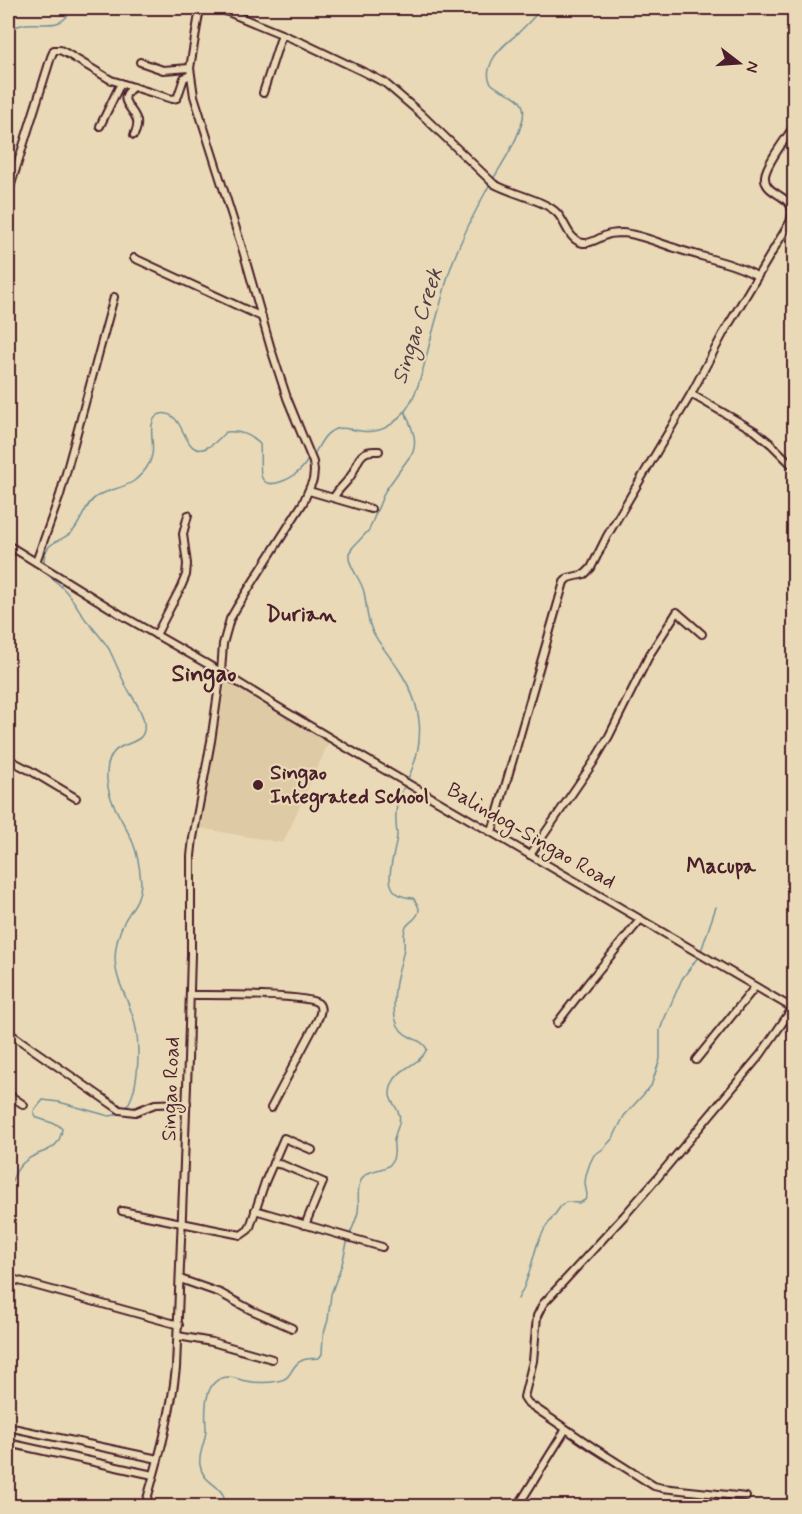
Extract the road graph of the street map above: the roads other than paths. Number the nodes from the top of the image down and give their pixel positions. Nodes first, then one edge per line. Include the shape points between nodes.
1 (200, 8) edge
2 (218, 8) edge
3 (282, 34) junction
4 (140, 62) dead end
5 (190, 72) junction
6 (121, 83) junction
7 (133, 87) junction
8 (263, 93) dead end
9 (100, 126) dead end
10 (795, 126) edge
11 (134, 135) dead end
12 (8, 194) edge
13 (134, 258) dead end
14 (758, 276) junction
15 (114, 297) dead end
16 (262, 317) junction
17 (691, 394) junction
18 (379, 450) dead end
19 (795, 467) edge
20 (309, 491) junction
21 (334, 497) junction
22 (371, 508) dead end
23 (188, 515) dead end
24 (8, 545) edge
25 (36, 562) junction
26 (702, 633) dead end
27 (156, 635) junction
28 (221, 672) junction
29 (8, 759) edge
30 (76, 798) dead end
31 (492, 832) junction
32 (530, 855) junction
33 (640, 920) junction
34 (755, 987) junction
35 (190, 995) junction
36 (794, 1007) edge
37 (557, 1023) dead end
38 (8, 1032) edge
39 (696, 1060) dead end
40 (8, 1094) edge
41 (187, 1103) junction
42 (24, 1105) dead end
43 (271, 1108) dead end
44 (312, 1150) dead end
45 (273, 1163) junction
46 (255, 1210) junction
47 (122, 1211) dead end
48 (183, 1222) junction
49 (305, 1225) junction
50 (382, 1247) dead end
51 (12, 1279) dead end
52 (180, 1279) junction
53 (179, 1325) junction
54 (292, 1328) dead end
55 (178, 1336) junction
56 (272, 1359) dead end
57 (8, 1427) edge
58 (566, 1429) junction
59 (8, 1443) edge
60 (158, 1459) junction
61 (153, 1475) junction
62 (746, 1497) dead end
63 (145, 1506) edge
64 (518, 1506) edge

1 - 5 street
2 - 3 street
3 - 8 street
3 - 14 street via 385,83 495,184 556,212 580,243 614,233 634,234
4 - 5 street via 163,70
5 - 7 street via 174,99
5 - 16 street
6 - 7 street
6 - 9 street
6 - 12 street via 54,50
7 - 11 street via 125,96 137,122
10 - 14 street via 765,176 768,186 790,203 792,216
13 - 16 street
14 - 17 street
15 - 25 street via 60,495
16 - 20 street via 287,398 313,462
17 - 19 street via 755,431
17 - 31 street via 591,568 564,582
18 - 21 street via 360,457 352,475
20 - 21 street
20 - 28 street, Singao Road via 230,619
21 - 22 street
23 - 27 street via 183,534 186,575
24 - 25 street, Balindog-Singao Road
25 - 27 street, Balindog-Singao Road
26 - 32 street via 677,612 650,654 593,763
27 - 28 street, Balindog-Singao Road
28 - 31 street, Balindog-Singao Road
28 - 35 street, Singao Road via 192,847
29 - 30 street
31 - 32 street, Balindog-Singao Road
32 - 33 street, Balindog-Singao Road
33 - 34 street, Balindog-Singao Road
33 - 37 street
34 - 36 street, Balindog-Singao Road
34 - 39 street
35 - 41 street, Singao Road
35 - 43 street via 288,998 313,1001 320,1006 320,1016
36 - 58 street via 761,1054 687,1142 540,1309 524,1397
38 - 41 street via 120,1110 135,1112 149,1105
40 - 42 street
41 - 48 street, Singao Road
44 - 45 street via 284,1138
45 - 46 street
45 - 49 street via 323,1182
46 - 48 street via 250,1227 241,1234
46 - 49 street
47 - 48 street
48 - 52 street, Singao Road
49 - 50 street
51 - 53 street
52 - 53 street, Singao Road
52 - 54 street via 220,1293
53 - 55 street, Singao Road
55 - 56 street
55 - 60 street, Singao Road via 174,1389
57 - 60 street
58 - 62 street via 654,1486
58 - 64 street
59 - 61 street
60 - 61 street, Singao Road
61 - 63 street, Singao Road

